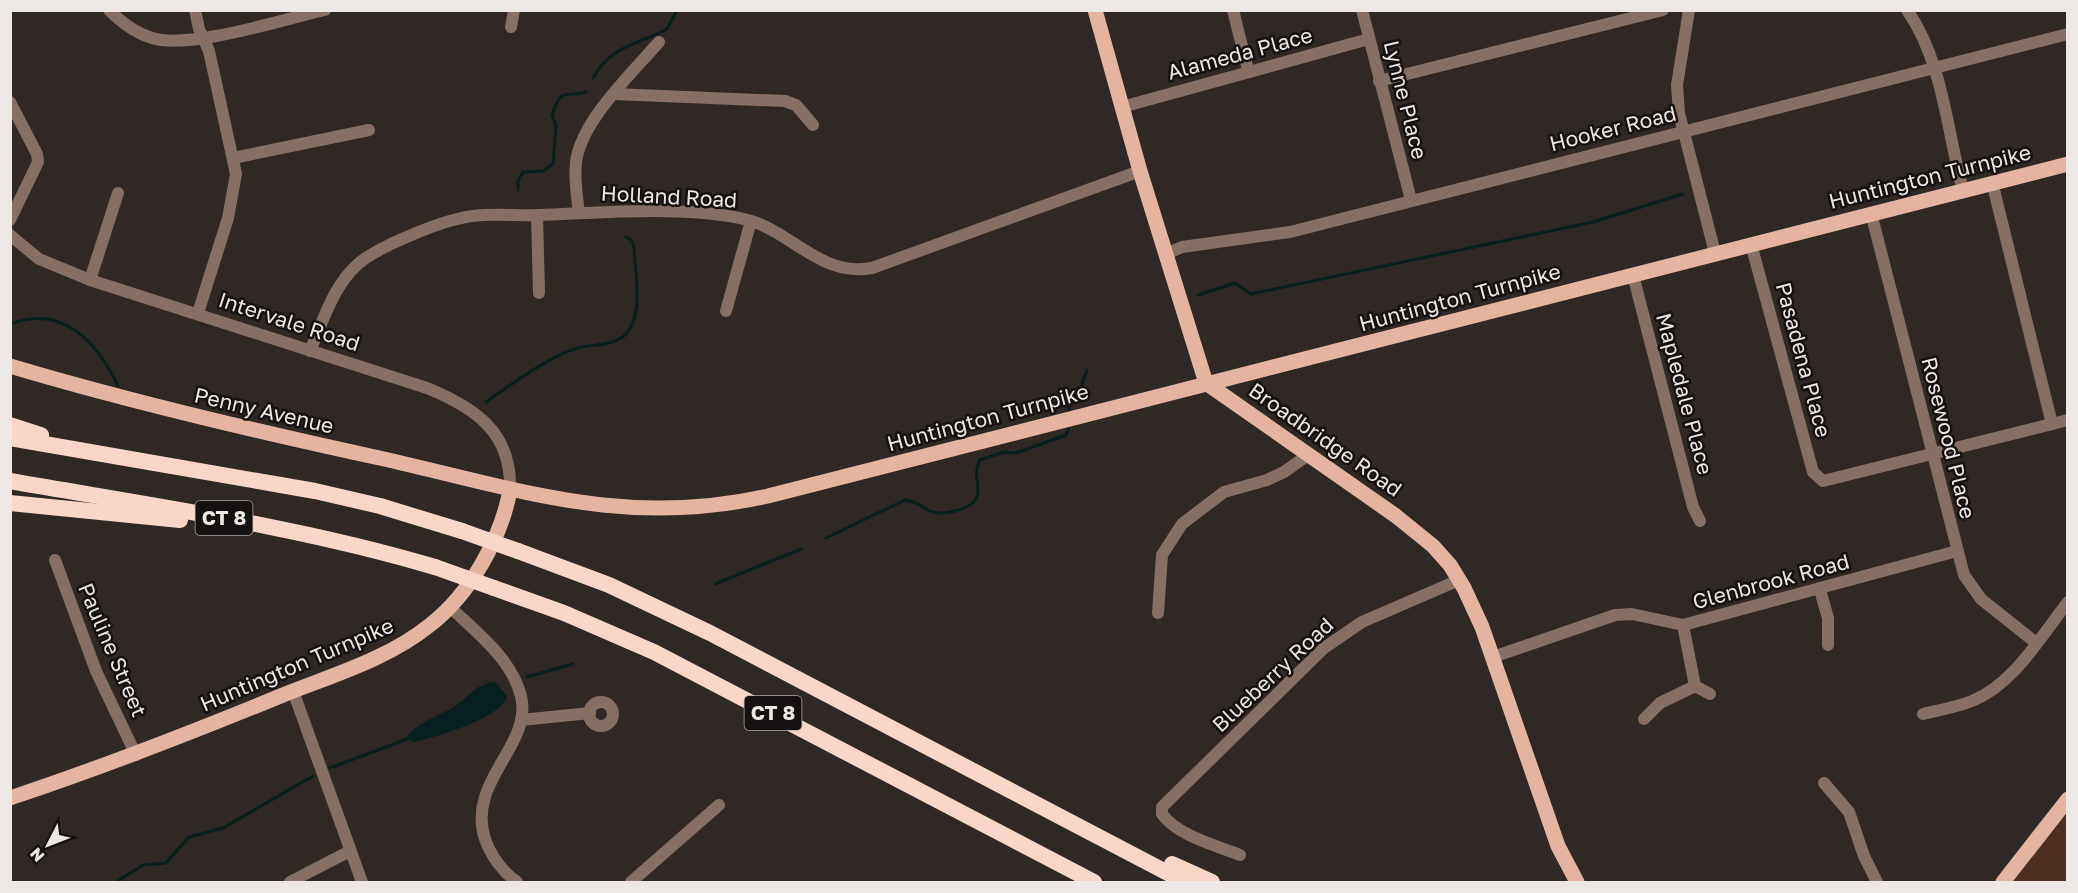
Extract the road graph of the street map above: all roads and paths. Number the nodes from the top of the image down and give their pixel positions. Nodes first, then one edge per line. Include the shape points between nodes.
1 (110, 10) edge
2 (195, 10) edge
3 (325, 10) edge
4 (514, 10) edge
5 (1095, 10) edge
6 (1233, 10) edge
7 (1362, 10) edge
8 (1663, 10) edge
9 (1689, 10) edge
10 (1907, 10) edge
11 (510, 27) dead end
12 (2067, 34) edge
13 (202, 38) junction
14 (1369, 39) junction
15 (659, 42) dead end
16 (1933, 68) junction
17 (1248, 70) junction
18 (1379, 81) junction
19 (614, 94) junction
20 (10, 102) edge
21 (1122, 107) junction
22 (813, 125) dead end
23 (369, 130) dead end
24 (1682, 132) junction
25 (233, 158) junction
26 (2067, 164) edge
27 (1140, 171) junction
28 (1992, 182) junction
29 (1963, 190) junction
30 (118, 193) dead end
31 (1410, 200) junction
32 (579, 213) junction
33 (1871, 213) junction
34 (537, 215) junction
35 (10, 220) edge
36 (751, 221) junction
37 (10, 235) edge
38 (1751, 244) junction
39 (1715, 253) junction
40 (1166, 255) junction
41 (1633, 275) junction
42 (90, 280) junction
43 (539, 293) dead end
44 (726, 311) dead end
45 (198, 313) junction
46 (310, 351) junction
47 (10, 366) edge
48 (1206, 383) junction
49 (2067, 420) edge
50 (2052, 424) junction
51 (10, 425) edge
52 (10, 438) edge
53 (1933, 454) junction
54 (1308, 455) junction
55 (134, 462) junction
56 (10, 481) edge
57 (510, 490) junction
58 (10, 503) edge
59 (1700, 521) dead end
60 (295, 532) junction
61 (1957, 551) junction
62 (55, 560) dead end
63 (1459, 580) junction
64 (1820, 590) junction
65 (2067, 602) edge
66 (450, 607) junction
67 (1158, 613) dead end
68 (1683, 625) junction
69 (2035, 642) junction
70 (1828, 645) dead end
71 (1493, 657) junction
72 (1695, 686) junction
73 (293, 691) junction
74 (1710, 694) dead end
75 (590, 713) dead end
76 (1923, 714) dead end
77 (1644, 719) dead end
78 (521, 720) junction
79 (136, 755) junction
80 (1824, 783) dead end
81 (1005, 787) junction
82 (10, 798) edge
83 (2067, 800) edge
84 (719, 805) dead end
85 (350, 851) junction
86 (1240, 855) dead end
87 (290, 882) edge
88 (362, 882) edge
89 (517, 882) edge
90 (631, 882) edge
91 (1094, 882) edge
92 (1185, 882) edge
93 (1212, 882) edge
94 (1577, 882) edge
95 (1877, 882) edge
96 (2003, 882) edge

1 - 13 street via 132,29 154,39
2 - 13 street
3 - 13 street
4 - 11 street
5 - 21 main road
6 - 17 street
7 - 14 street, Lynne Place
8 - 18 street
9 - 24 street via 1677,85
10 - 16 street
12 - 16 street, Hooker Road
13 - 25 street via 209,51
14 - 17 street, Alameda Place
14 - 18 street, Lynne Place
15 - 19 street, Holland Road
16 - 24 street, Hooker Road
16 - 29 street
17 - 21 street, Alameda Place
18 - 31 street, Lynne Place
19 - 22 street via 785,100 796,105
19 - 32 street, Holland Road via 593,122 576,160
20 - 35 street via 38,162
21 - 27 main road
23 - 25 street
24 - 31 street, Hooker Road
24 - 39 street
25 - 45 street via 236,174 228,218
26 - 28 main road, Huntington Turnpike
27 - 36 street, Holland Road via 872,268 857,270 832,267
27 - 40 main road
28 - 29 main road, Huntington Turnpike
28 - 50 street
29 - 33 main road, Huntington Turnpike
30 - 42 street
31 - 40 street, Hooker Road via 1290,232 1182,247
32 - 34 street
32 - 36 street, Holland Road via 662,213
33 - 38 main road, Huntington Turnpike
33 - 53 street, Rosewood Place
34 - 43 street
34 - 46 street via 456,219 372,253 344,278
36 - 44 street
37 - 42 street, Intervale Road via 39,259
38 - 39 main road, Huntington Turnpike
38 - 53 street, Pasadena Place via 1813,472 1823,481
39 - 41 main road, Huntington Turnpike
40 - 48 main road
41 - 48 main road, Huntington Turnpike
41 - 59 street, Mapledale Place via 1693,507
42 - 45 street, Intervale Road
45 - 46 street, Intervale Road
46 - 57 street, Intervale Road via 427,388 473,410 504,448
47 - 57 main road, Penny Avenue via 118,398
48 - 54 main road, Broadbridge Road
48 - 57 main road, Huntington Turnpike via 723,505 632,509
49 - 50 street
50 - 53 street
51 - 55 highway via 96,447
52 - 55 highway, CT 8
53 - 61 street, Rosewood Place
54 - 63 main road, Broadbridge Road via 1418,533
54 - 67 street via 1267,480 1224,492 1182,524 1162,555
55 - 81 highway, CT 8, bridge via 315,491 380,506 518,550 609,585 710,633
56 - 60 highway, CT 8
57 - 66 main road, Huntington Turnpike via 502,520 481,563
58 - 60 highway
60 - 91 highway, CT 8, bridge via 435,567 594,625 683,666
61 - 64 street, Glenbrook Road
61 - 69 street, Rosewood Place via 1972,589
62 - 79 street, Pauline Street via 96,671
63 - 71 main road, Broadbridge Road
63 - 86 street, Blueberry Road via 1362,622 1324,648 1162,807 1162,813 1174,825
64 - 68 street, Glenbrook Road
64 - 70 street via 1828,618
65 - 69 street
66 - 73 main road, Huntington Turnpike via 401,645
66 - 78 street via 502,658 521,695
68 - 71 street, Glenbrook Road via 1632,614 1615,615
68 - 72 street
69 - 76 street via 2014,671 1985,694
71 - 94 main road, Broadbridge Road via 1558,846
72 - 74 street
72 - 77 street via 1660,703
73 - 79 main road, Huntington Turnpike
73 - 85 street
75 - 78 street
78 - 89 street via 491,778 480,814 490,852
79 - 82 main road, Huntington Turnpike
80 - 95 street via 1849,812
81 - 92 highway, CT 8
81 - 93 highway via 1070,813
83 - 96 main road
84 - 90 street
85 - 87 street
85 - 88 street

